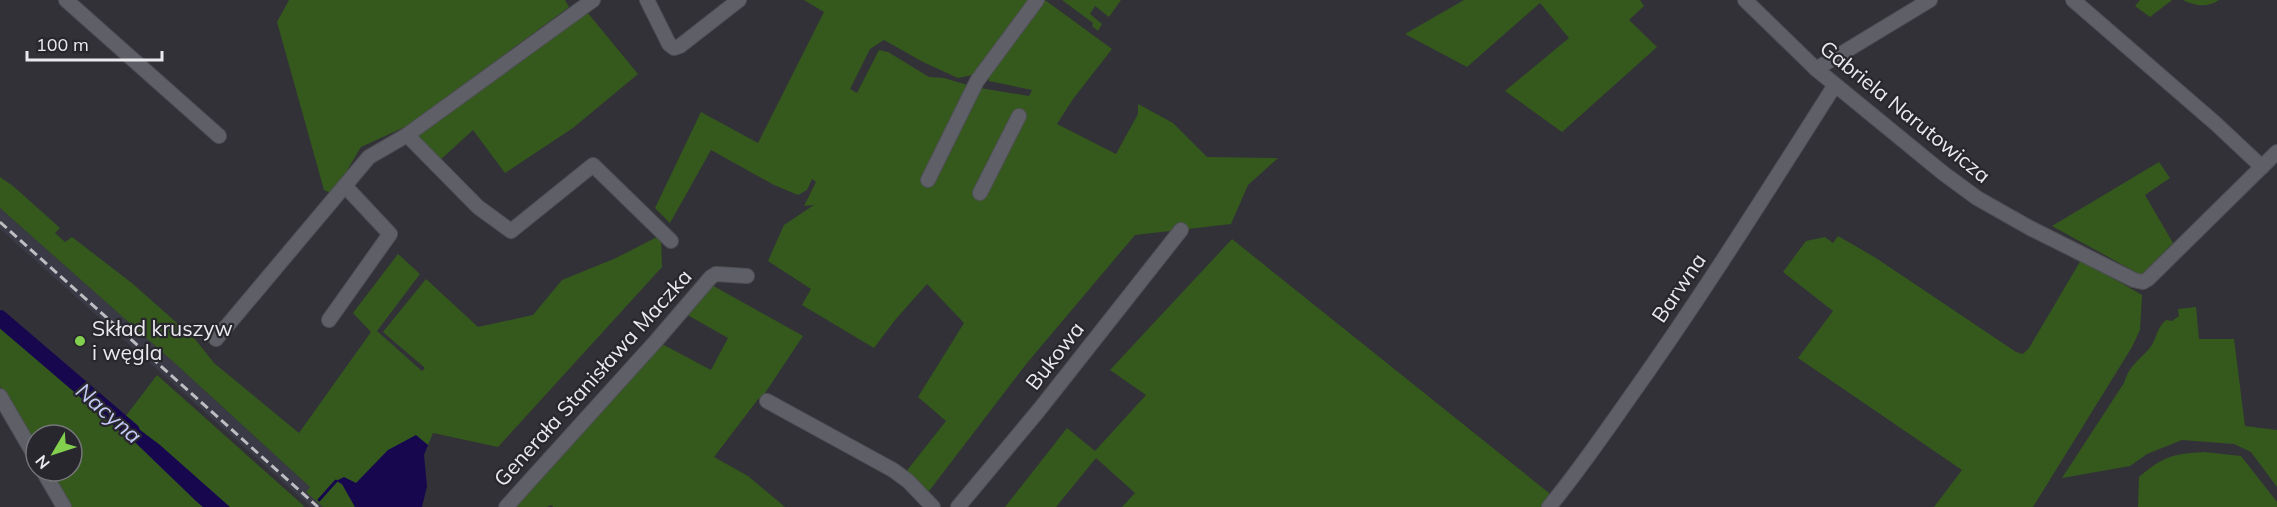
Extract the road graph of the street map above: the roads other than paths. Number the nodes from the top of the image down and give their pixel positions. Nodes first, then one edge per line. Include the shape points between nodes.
1 (66, 0) edge
2 (593, 0) edge
3 (647, 0) edge
4 (739, 0) edge
5 (1037, 0) edge
6 (1745, 0) edge
7 (1930, 0) edge
8 (2075, 1) edge
9 (1816, 69) junction
10 (1835, 85) junction
11 (1019, 116) dead end
12 (407, 135) junction
13 (219, 136) dead end
14 (2277, 152) edge
15 (2262, 167) junction
16 (928, 180) dead end
17 (345, 186) junction
18 (980, 193) dead end
19 (1181, 230) dead end
20 (671, 241) dead end
21 (747, 276) dead end
22 (329, 320) dead end
23 (216, 339) dead end
24 (0, 396) edge
25 (767, 401) dead end
26 (24, 437) edge
27 (50, 483) edge
28 (64, 507) edge
29 (506, 507) edge
30 (933, 507) edge
31 (958, 507) edge
32 (1549, 507) edge

1 - 13 street
2 - 12 street
3 - 4 street via 674,48
5 - 16 street via 977,81
6 - 9 street, Gabriela Narutowicza
7 - 9 street
8 - 15 street
9 - 10 street, Gabriela Narutowicza
10 - 15 street, Gabriela Narutowicza via 1977,198 2088,258 2143,282
10 - 32 street, Barwna via 1653,364
11 - 18 street
12 - 17 street via 369,157
12 - 20 street via 478,207 511,231 593,165
14 - 15 street, Gabriela Narutowicza
17 - 22 street via 390,234
17 - 23 street
19 - 31 street, Bukowa
21 - 29 street, Generała Stanisława Maczka via 711,277
24 - 26 street
25 - 30 street via 893,470
27 - 28 street

